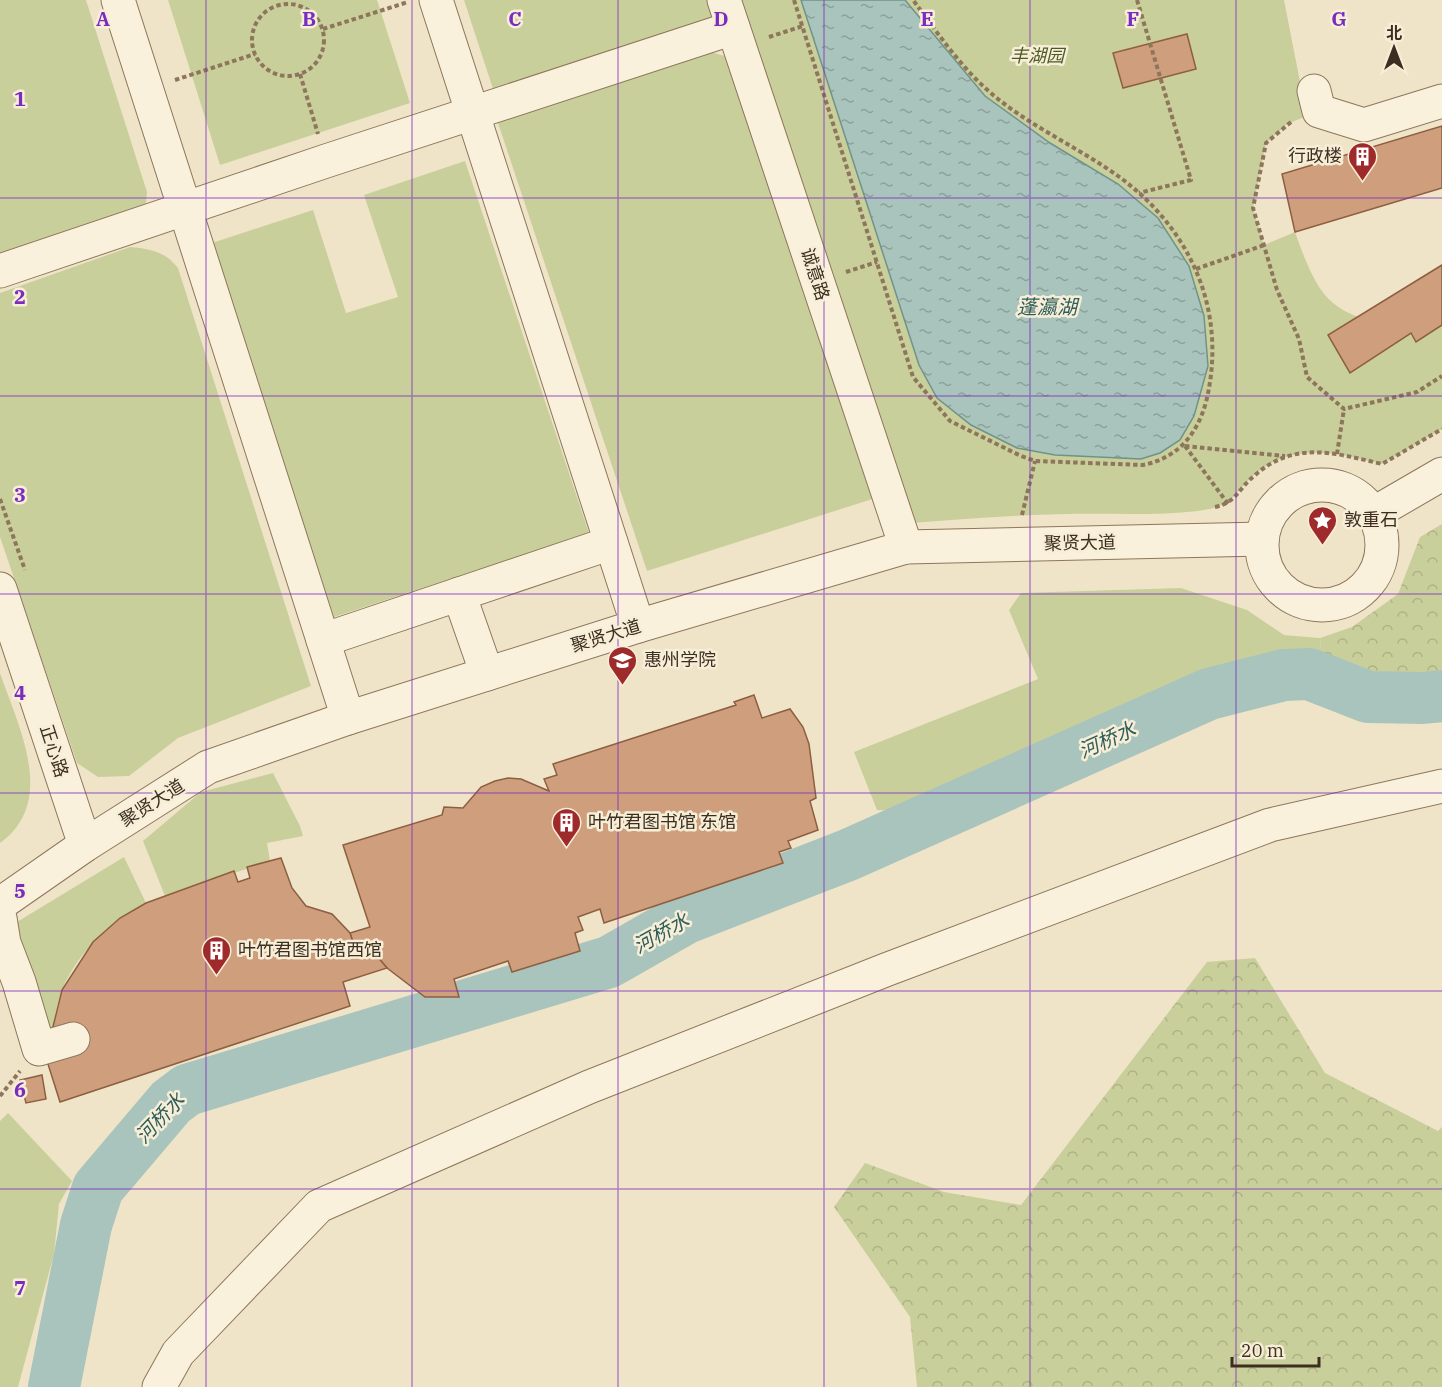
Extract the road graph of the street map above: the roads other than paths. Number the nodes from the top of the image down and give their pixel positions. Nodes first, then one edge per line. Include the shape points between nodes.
1 (118, 0) edge
2 (436, 0) edge
3 (729, 14) edge
4 (1316, 101) road end
5 (1442, 102) edge
6 (473, 115) junction
7 (183, 208) junction
8 (0, 271) edge
9 (1442, 474) edge
10 (1373, 514) junction
11 (1262, 539) junction
12 (611, 543) junction
13 (906, 548) junction
14 (0, 589) edge
15 (459, 594) junction
16 (638, 626) junction
17 (323, 640) junction
18 (487, 674) junction
19 (348, 718) junction
20 (1442, 786) edge
21 (85, 845) junction
22 (0, 904) edge
23 (0, 918) edge
24 (10, 991) edge
25 (73, 1039) dead end
26 (159, 1387) edge

1 - 7 street
2 - 6 street
3 - 6 street
3 - 13 street, 诚意路
4 - 5 street via 1364,125
6 - 7 street
6 - 12 street
7 - 8 street
7 - 17 street
9 - 10 street
10 - 11 street via 1352,493 1319,485 1287,496 1274,508
10 - 11 street via 1381,536 1381,556 1374,575 1361,591 1343,601 1323,605 1303,602 1285,592 1271,578 1263,560
11 - 13 street, 聚贤大道
12 - 15 street
12 - 16 street
13 - 16 street, 聚贤大道
14 - 21 street, 正心路
15 - 17 street
15 - 18 street
16 - 18 street, 聚贤大道
17 - 19 street
18 - 19 street, 聚贤大道
19 - 21 street, 聚贤大道 via 208,767
20 - 26 street via 1270,825 589,1087 319,1206 178,1353
21 - 22 street, 聚贤大道
23 - 24 street
24 - 25 street via 39,1049

